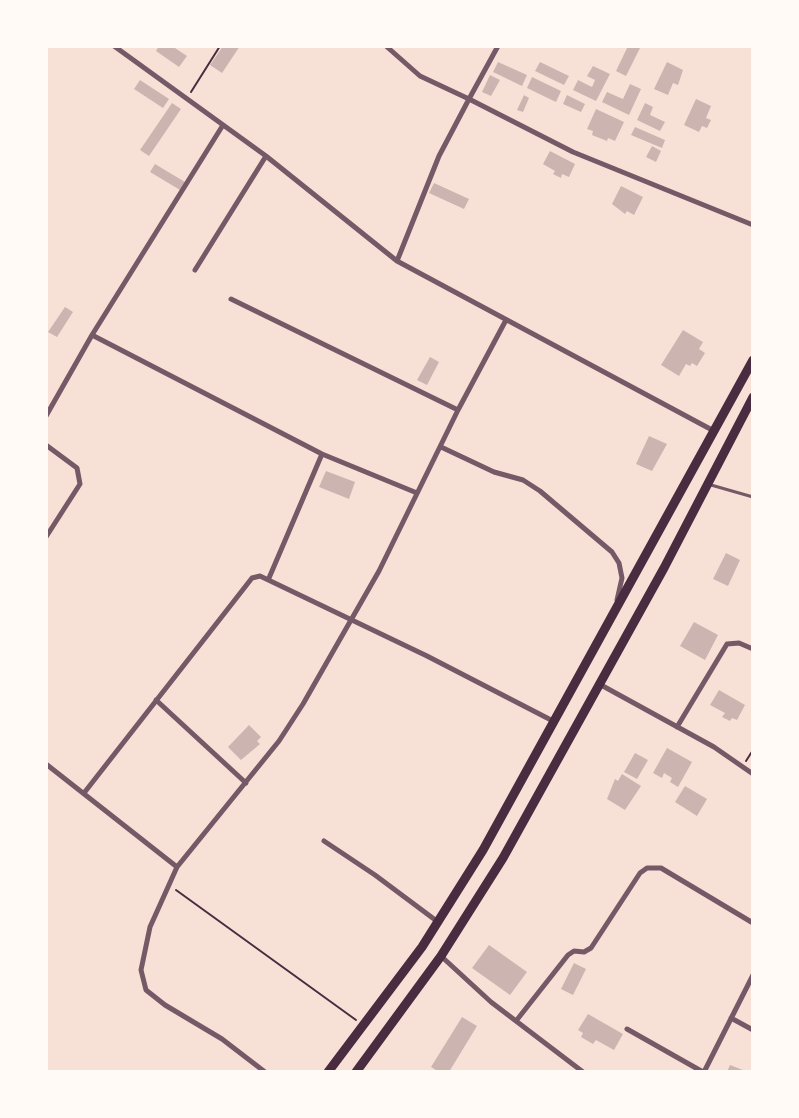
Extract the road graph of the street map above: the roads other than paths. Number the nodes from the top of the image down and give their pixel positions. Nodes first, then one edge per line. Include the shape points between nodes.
1 (114, 46) edge
2 (386, 46) edge
3 (498, 46) edge
4 (469, 99) junction
5 (223, 125) junction
6 (266, 156) junction
7 (753, 225) edge
8 (397, 261) junction
9 (195, 270) dead end
10 (231, 299) dead end
11 (506, 320) junction
12 (92, 335) junction
13 (753, 360) edge
14 (753, 397) edge
15 (458, 410) junction
16 (46, 416) edge
17 (715, 432) junction
18 (46, 445) edge
19 (441, 447) junction
20 (322, 454) junction
21 (708, 484) junction
22 (417, 493) junction
23 (753, 497) edge
24 (46, 537) edge
25 (269, 579) junction
26 (614, 612) junction
27 (351, 620) junction
28 (753, 649) edge
29 (582, 674) junction
30 (600, 684) junction
31 (156, 700) junction
32 (553, 721) junction
33 (677, 727) junction
34 (46, 764) edge
35 (753, 774) edge
36 (246, 783) junction
37 (84, 793) junction
38 (324, 841) dead end
39 (177, 867) junction
40 (439, 923) junction
41 (753, 923) edge
42 (441, 956) junction
43 (753, 975) edge
44 (731, 1018) junction
45 (516, 1021) junction
46 (627, 1029) dead end
47 (753, 1030) edge
48 (265, 1072) edge
49 (328, 1072) edge
50 (356, 1072) edge
51 (583, 1072) edge
52 (703, 1072) edge

1 - 5 street
2 - 4 street via 420,76
3 - 4 street
4 - 7 street via 573,152
4 - 8 street via 439,156
5 - 6 street
5 - 12 street
6 - 8 street
6 - 9 street
8 - 11 street
10 - 15 street
11 - 15 street
11 - 17 street
12 - 16 street
12 - 20 street
13 - 17 highway
14 - 21 highway
15 - 19 street
17 - 26 highway
18 - 24 street via 77,468 80,484
19 - 22 street
19 - 26 street via 523,480 612,552 622,578
20 - 22 street
20 - 25 street
21 - 23 lane
21 - 30 highway
22 - 27 street
25 - 27 street
25 - 31 street via 252,578
26 - 29 highway
27 - 32 street
27 - 36 street via 279,741
28 - 33 street via 727,644
29 - 30 highway
29 - 32 highway
30 - 33 street
30 - 42 highway via 503,858
31 - 36 street
31 - 37 street
32 - 40 highway
33 - 35 street
34 - 37 street
36 - 39 street
37 - 39 street
38 - 40 street
39 - 48 street via 150,927 141,970 146,990
40 - 49 highway
41 - 45 street via 661,868 647,868 591,948 568,955
42 - 45 street
42 - 50 highway
43 - 44 street
44 - 47 street
44 - 52 street
45 - 51 street
46 - 52 street

